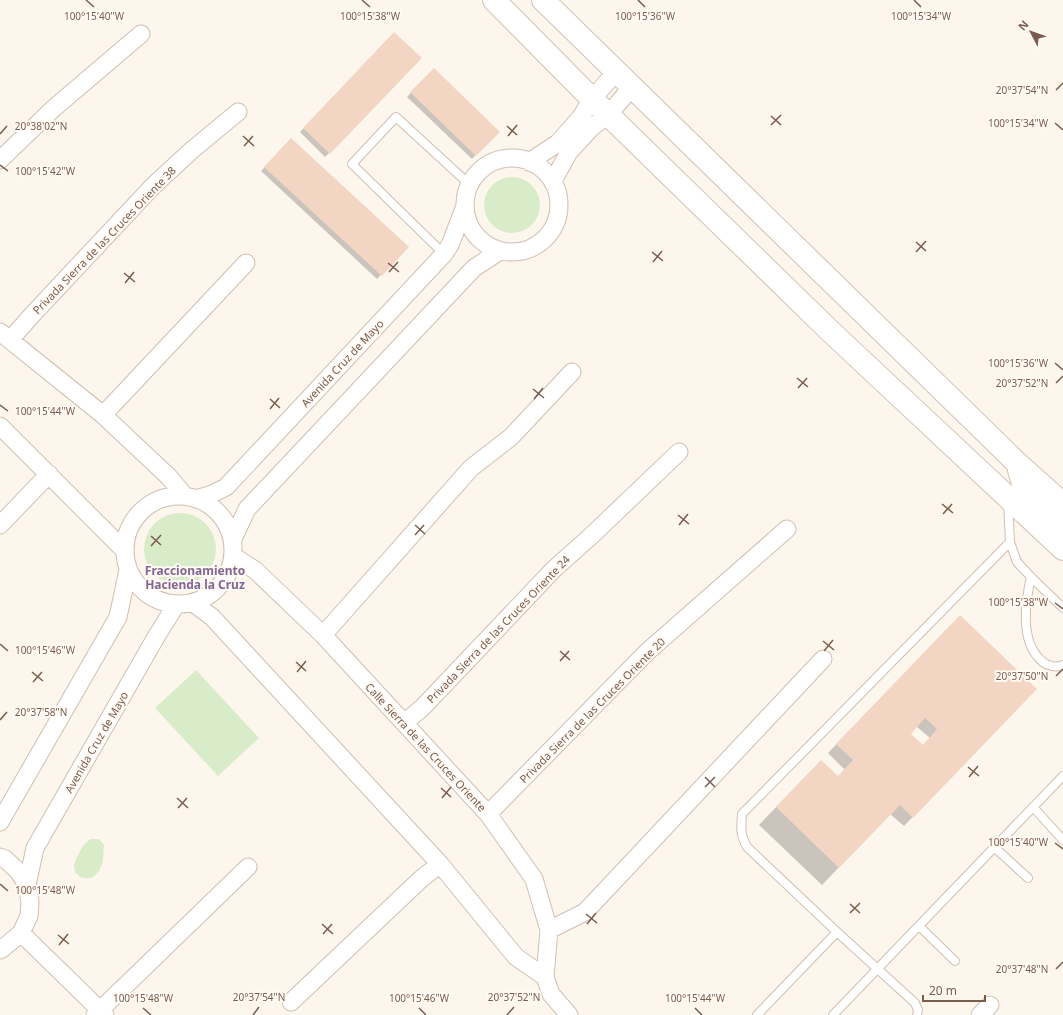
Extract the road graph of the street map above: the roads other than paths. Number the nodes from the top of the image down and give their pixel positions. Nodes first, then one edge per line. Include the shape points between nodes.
1 (494, 0) edge
2 (543, 0) edge
3 (142, 34) dead end
4 (616, 72) junction
5 (632, 87) junction
6 (592, 100) junction
7 (238, 112) dead end
8 (608, 114) junction
9 (0, 160) edge
10 (529, 162) junction
11 (553, 181) junction
12 (470, 186) junction
13 (465, 206) junction
14 (500, 250) junction
15 (444, 254) junction
16 (246, 263) dead end
17 (5, 336) edge
18 (572, 372) dead end
19 (104, 415) junction
20 (0, 426) edge
21 (679, 452) dead end
22 (1017, 463) junction
23 (49, 474) junction
24 (191, 497) junction
25 (1008, 498) junction
26 (1063, 504) edge
27 (0, 525) edge
28 (1063, 527) edge
29 (787, 529) dead end
30 (1010, 542) junction
31 (233, 548) junction
32 (1063, 549) edge
33 (124, 550) junction
34 (128, 570) junction
35 (1031, 577) junction
36 (185, 604) junction
37 (1063, 608) edge
38 (323, 635) junction
39 (823, 659) dead end
40 (1063, 665) edge
41 (404, 723) junction
42 (1063, 776) edge
43 (1033, 807) junction
44 (488, 814) junction
45 (0, 822) edge
46 (1063, 840) edge
47 (994, 847) junction
48 (0, 857) edge
49 (440, 864) junction
50 (248, 867) dead end
51 (1028, 878) dead end
52 (27, 885) junction
53 (919, 926) junction
54 (549, 930) junction
55 (837, 932) junction
56 (21, 933) junction
57 (0, 950) edge
58 (955, 961) dead end
59 (878, 969) junction
60 (545, 977) junction
61 (291, 1002) dead end
62 (100, 1013) edge
63 (761, 1014) edge
64 (569, 1015) edge
65 (834, 1015) edge
66 (917, 1015) edge

1 - 6 main road
2 - 4 main road
3 - 9 street via 54,108
4 - 5 main road
4 - 6 street
5 - 8 street
5 - 22 main road
6 - 8 main road
6 - 10 street via 558,143
7 - 17 street, Privada Sierra de las Cruces Oriente 38 via 153,186 37,309
8 - 11 street via 569,152
8 - 25 main road via 830,331
10 - 11 street via 540,166
10 - 12 street via 503,158 480,171
11 - 14 street via 560,200 558,218 550,234 535,246 518,252
12 - 13 street
12 - 15 lane via 396,117 352,164
13 - 14 street via 468,221 475,234 486,244
13 - 15 street, Avenida Cruz de Mayo
14 - 31 street via 474,268 247,509
15 - 24 street, Avenida Cruz de Mayo via 226,487 212,494
16 - 19 street
17 - 19 street
18 - 38 street via 511,437 471,468
19 - 24 street
20 - 23 street
21 - 41 street, Privada Sierra de las Cruces Oriente 24 via 554,568 422,708
22 - 26 main road
22 - 28 main road via 1025,490
23 - 27 street
23 - 33 street
24 - 31 street via 207,503 224,518
24 - 33 street via 167,496 151,503 137,515 128,530
25 - 30 lane
25 - 32 main road
29 - 44 street, Privada Sierra de las Cruces Oriente 20 via 647,652
30 - 35 lane via 1017,562
30 - 55 lane via 742,814 741,828 747,847
31 - 36 street via 229,572 220,586 208,596
31 - 38 street, Calle Sierra de las Cruces Oriente
33 - 34 street
34 - 36 street via 139,588 156,600
34 - 45 street via 118,617
35 - 37 lane
35 - 40 lane via 1025,619 1031,646 1038,658 1046,664 1054,667
36 - 49 street via 212,617
36 - 52 street, Avenida Cruz de Mayo via 156,638 35,848
38 - 41 street, Calle Sierra de las Cruces Oriente
39 - 54 street via 585,912
41 - 44 street, Calle Sierra de las Cruces Oriente
42 - 43 lane
43 - 46 lane
43 - 47 lane
44 - 54 street, Calle Sierra de las Cruces Oriente via 534,879
47 - 51 lane
47 - 53 lane
48 - 52 street via 18,870
49 - 60 street via 516,957
49 - 61 street
50 - 62 street
52 - 56 street via 29,916
53 - 58 lane
53 - 59 lane
54 - 60 street, Calle Sierra de las Cruces Oriente
55 - 59 lane
55 - 63 lane
56 - 57 street
56 - 62 street
59 - 65 lane
59 - 66 lane via 915,1003
60 - 64 street, Calle Sierra de las Cruces Oriente via 551,994

